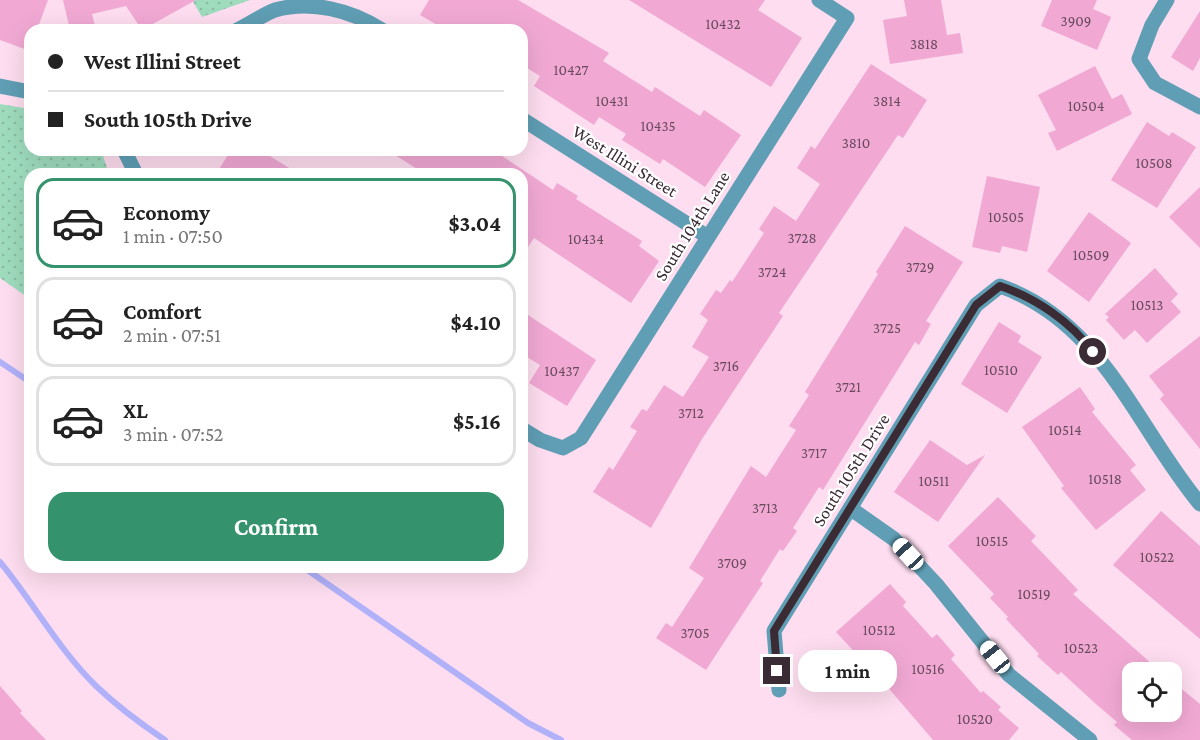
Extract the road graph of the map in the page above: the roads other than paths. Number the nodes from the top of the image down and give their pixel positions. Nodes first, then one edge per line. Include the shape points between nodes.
1 (819, 0) edge
2 (1167, 0) edge
3 (248, 24) edge
4 (371, 24) edge
5 (0, 86) edge
6 (24, 91) edge
7 (1200, 107) edge
8 (528, 123) edge
9 (708, 237) junction
10 (528, 433) edge
11 (1200, 504) edge
12 (850, 508) junction
13 (779, 690) dead end
14 (1090, 740) edge

1 - 9 street, South 104th Lane via 847,18
2 - 7 street via 1139,59 1155,83
3 - 4 street via 275,10 307,3 352,13
5 - 6 street
8 - 9 street, West Illini Street
9 - 10 street, South 104th Lane via 580,438 563,448
11 - 12 street, South 105th Drive via 1082,336 1027,295 1000,286 976,305
12 - 13 street, South 105th Drive via 774,631
12 - 14 street via 894,539 1009,675

